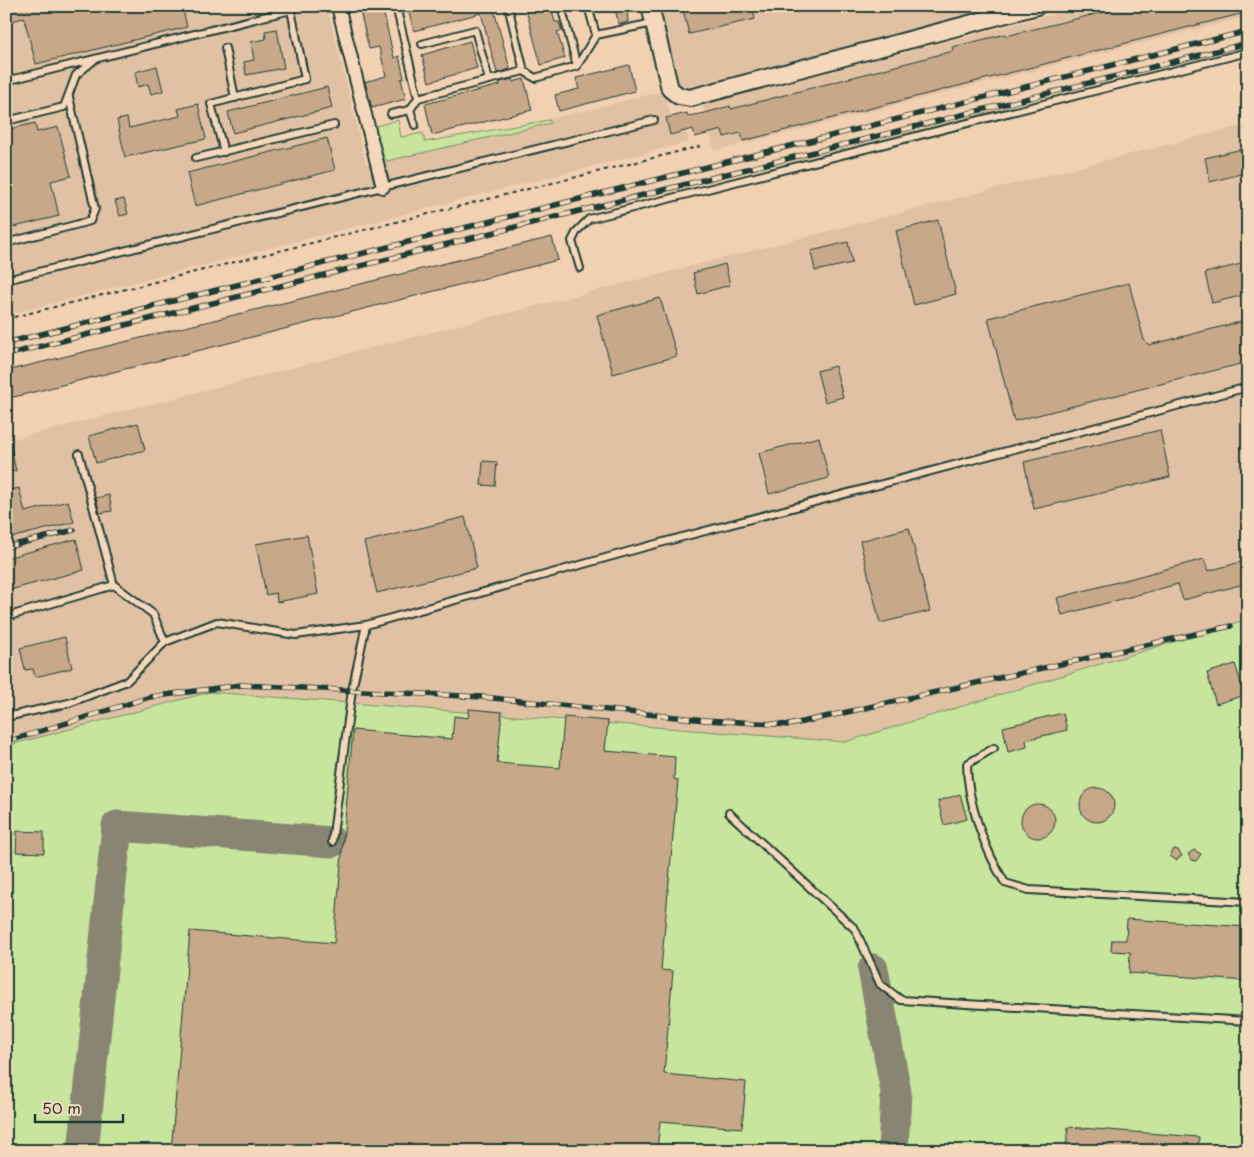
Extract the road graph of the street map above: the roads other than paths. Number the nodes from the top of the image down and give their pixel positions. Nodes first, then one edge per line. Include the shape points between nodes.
1 (338, 6) edge
2 (396, 6) edge
3 (508, 6) edge
4 (561, 6) edge
5 (588, 6) edge
6 (650, 6) edge
7 (1037, 6) edge
8 (292, 8) edge
9 (654, 23) junction
10 (596, 35) junction
11 (422, 44) dead end
12 (225, 48) dead end
13 (1248, 52) edge
14 (95, 59) junction
15 (577, 66) junction
16 (524, 71) junction
17 (489, 80) junction
18 (6, 81) edge
19 (69, 97) junction
20 (235, 98) junction
21 (418, 98) junction
22 (410, 110) junction
23 (390, 114) dead end
24 (654, 120) dead end
25 (6, 121) edge
26 (334, 125) dead end
27 (415, 125) dead end
28 (224, 152) junction
29 (196, 158) dead end
30 (383, 187) junction
31 (6, 243) edge
32 (580, 268) dead end
33 (6, 280) edge
34 (1248, 387) edge
35 (79, 454) dead end
36 (114, 585) junction
37 (6, 617) edge
38 (366, 625) junction
39 (165, 642) junction
40 (6, 717) edge
41 (994, 748) dead end
42 (729, 813) dead end
43 (332, 842) dead end
44 (1248, 902) edge
45 (1248, 1021) edge

1 - 30 street
2 - 21 lane
3 - 16 lane
4 - 15 lane
5 - 10 lane
6 - 9 street
7 - 9 street via 690,98 679,96 670,89
8 - 14 lane
8 - 20 lane via 305,79
9 - 10 lane
10 - 15 lane
11 - 17 lane via 475,30
12 - 20 lane
13 - 32 lane via 589,219 576,231 572,241
14 - 18 lane
14 - 19 lane via 76,74
15 - 16 lane via 535,78
16 - 17 lane
17 - 21 lane
19 - 25 lane via 64,107
19 - 31 lane via 95,209 90,221
20 - 28 lane via 212,104
21 - 22 lane
22 - 23 lane
22 - 27 lane
24 - 30 lane
26 - 28 lane
28 - 29 lane
30 - 33 lane
34 - 38 lane via 641,548
35 - 36 lane
36 - 37 lane
36 - 39 lane via 154,614
38 - 39 lane via 296,635 217,622
38 - 43 lane via 352,690
39 - 40 lane via 127,681 69,703
41 - 44 lane via 966,764 967,780 989,857 1004,883 1029,890
42 - 45 lane via 854,929 880,984 901,1000

